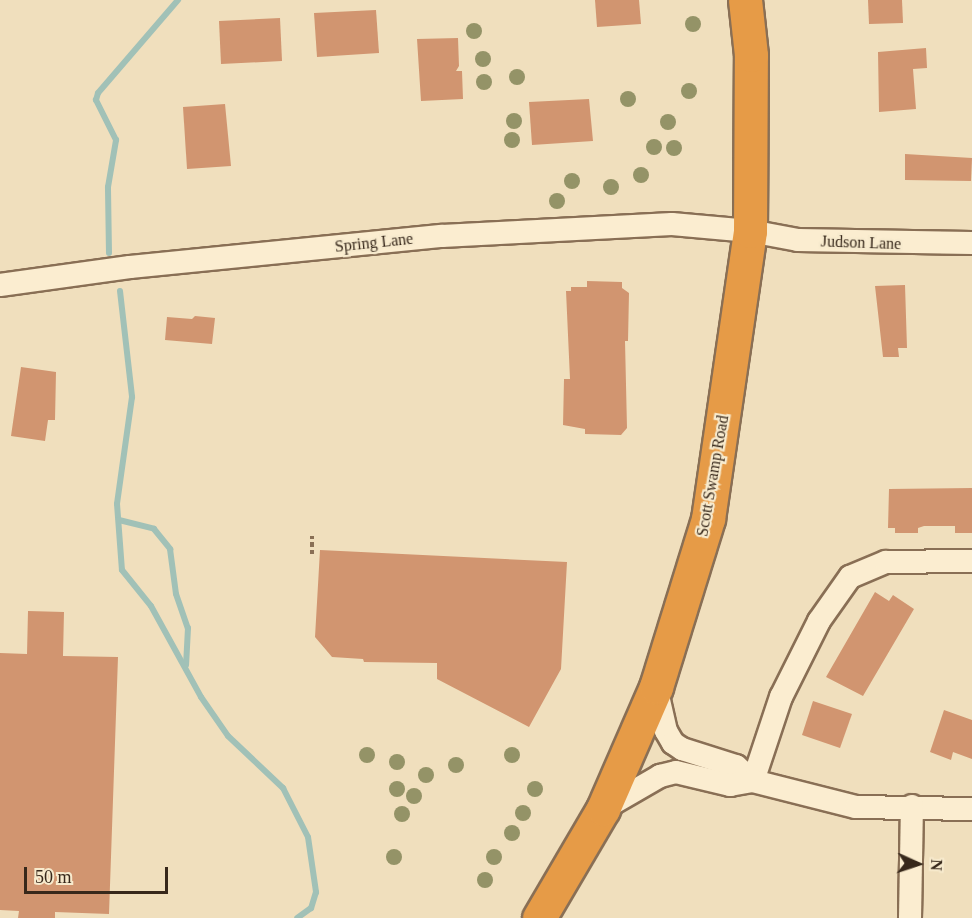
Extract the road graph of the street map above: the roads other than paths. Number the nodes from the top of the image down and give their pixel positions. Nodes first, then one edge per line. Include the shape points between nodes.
1 (745, 0) edge
2 (750, 231) junction
3 (972, 243) edge
4 (0, 285) edge
5 (972, 561) edge
6 (656, 687) junction
7 (753, 781) junction
8 (912, 806) junction
9 (603, 809) junction
10 (972, 809) edge
11 (539, 918) edge
12 (910, 918) edge

1 - 2 highway, Scott Swamp Road via 751,55
2 - 3 street, Judson Lane via 798,240
2 - 4 street, Spring Lane via 672,224 442,236 130,267
2 - 6 highway, Scott Swamp Road via 708,519
5 - 7 street via 886,562 850,577 819,621 780,698
6 - 7 street via 666,731 673,743 736,766
6 - 9 highway, Scott Swamp Road
7 - 8 street via 856,807
7 - 9 street via 730,785 676,772 660,776
8 - 10 street
8 - 12 street
9 - 11 highway, Scott Swamp Road

